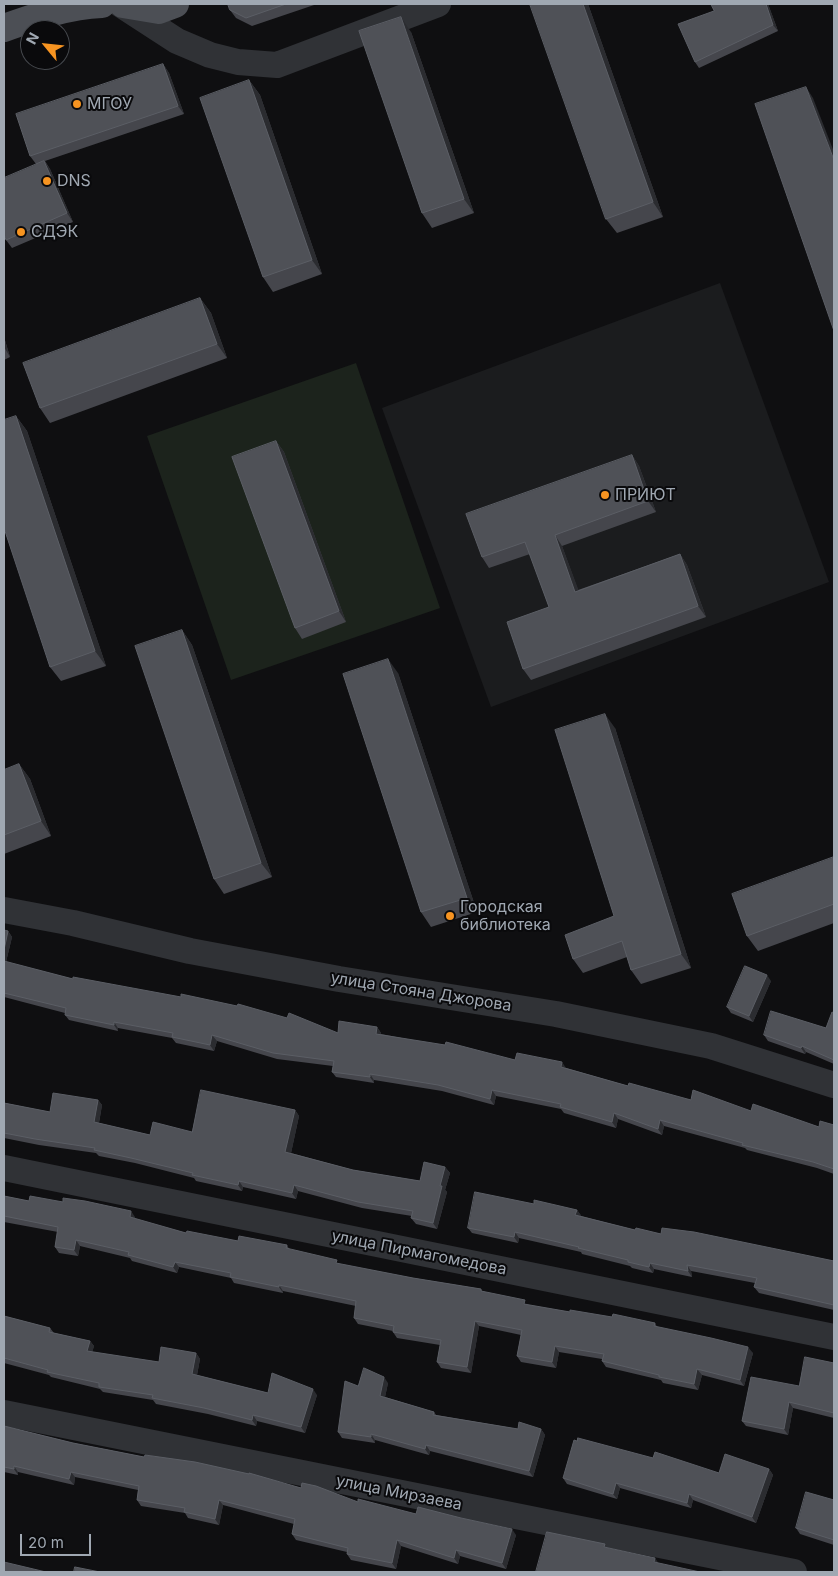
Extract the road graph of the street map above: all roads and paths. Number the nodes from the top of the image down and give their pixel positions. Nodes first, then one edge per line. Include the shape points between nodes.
1 (102, 4) edge
2 (122, 4) edge
3 (175, 4) edge
4 (438, 4) edge
5 (4, 28) edge
6 (4, 910) edge
7 (834, 1085) edge
8 (4, 1168) edge
9 (834, 1337) edge
10 (4, 1413) edge
11 (794, 1572) edge

1 - 5 main road via 70,8
2 - 3 main road via 158,10
2 - 4 street via 177,41 210,55 238,62 277,65
6 - 7 street, улица Стояна Джорова via 190,951 556,1014 712,1046
8 - 9 street, улица Пирмагомедова
10 - 11 street, улица Мирзаева

